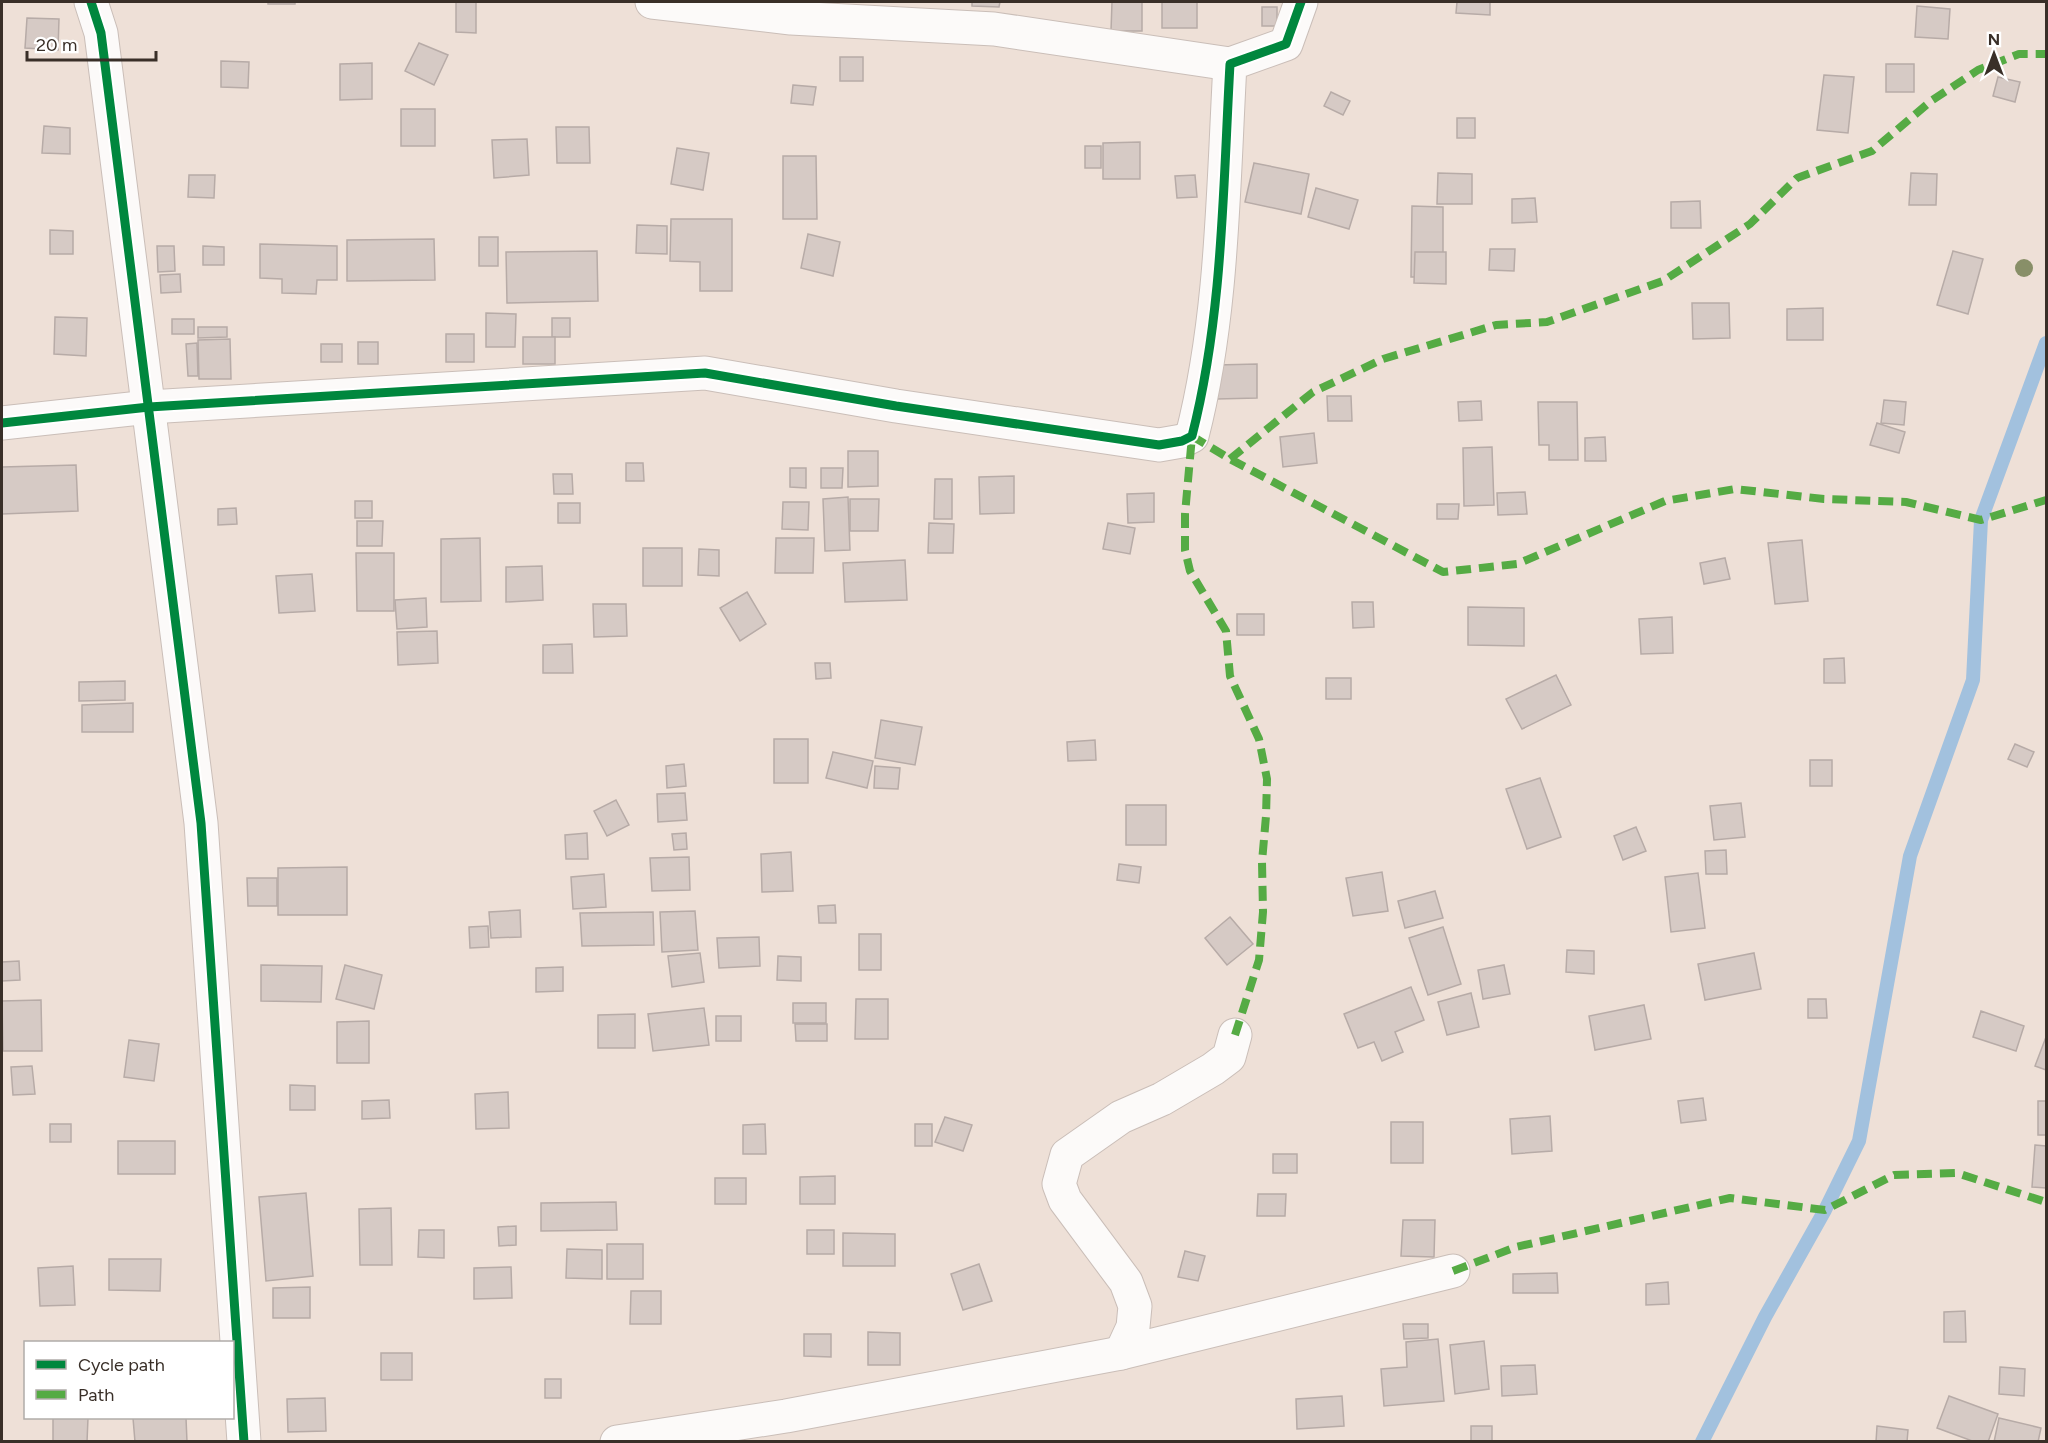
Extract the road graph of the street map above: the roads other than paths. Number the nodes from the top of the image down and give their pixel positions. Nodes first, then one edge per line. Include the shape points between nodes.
1 (91, 2) edge
2 (652, 2) edge
3 (1301, 2) edge
4 (1230, 64) junction
5 (149, 407) junction
6 (2, 423) edge
7 (1234, 1035) dead end
8 (1453, 1271) dead end
9 (1121, 1353) junction
10 (244, 1442) edge
11 (617, 1442) edge

1 - 5 street via 101,33
2 - 4 street via 791,18 994,29
3 - 4 street via 1286,44
4 - 5 street via 1220,255 1203,391 1192,436 1182,441 1159,445 705,373
5 - 6 street
5 - 10 street via 201,823
7 - 9 street via 1229,1057 1213,1069 1162,1099 1121,1117 1067,1155 1059,1184 1065,1200 1126,1282 1135,1306 1133,1327
8 - 9 street
9 - 11 street via 786,1416

